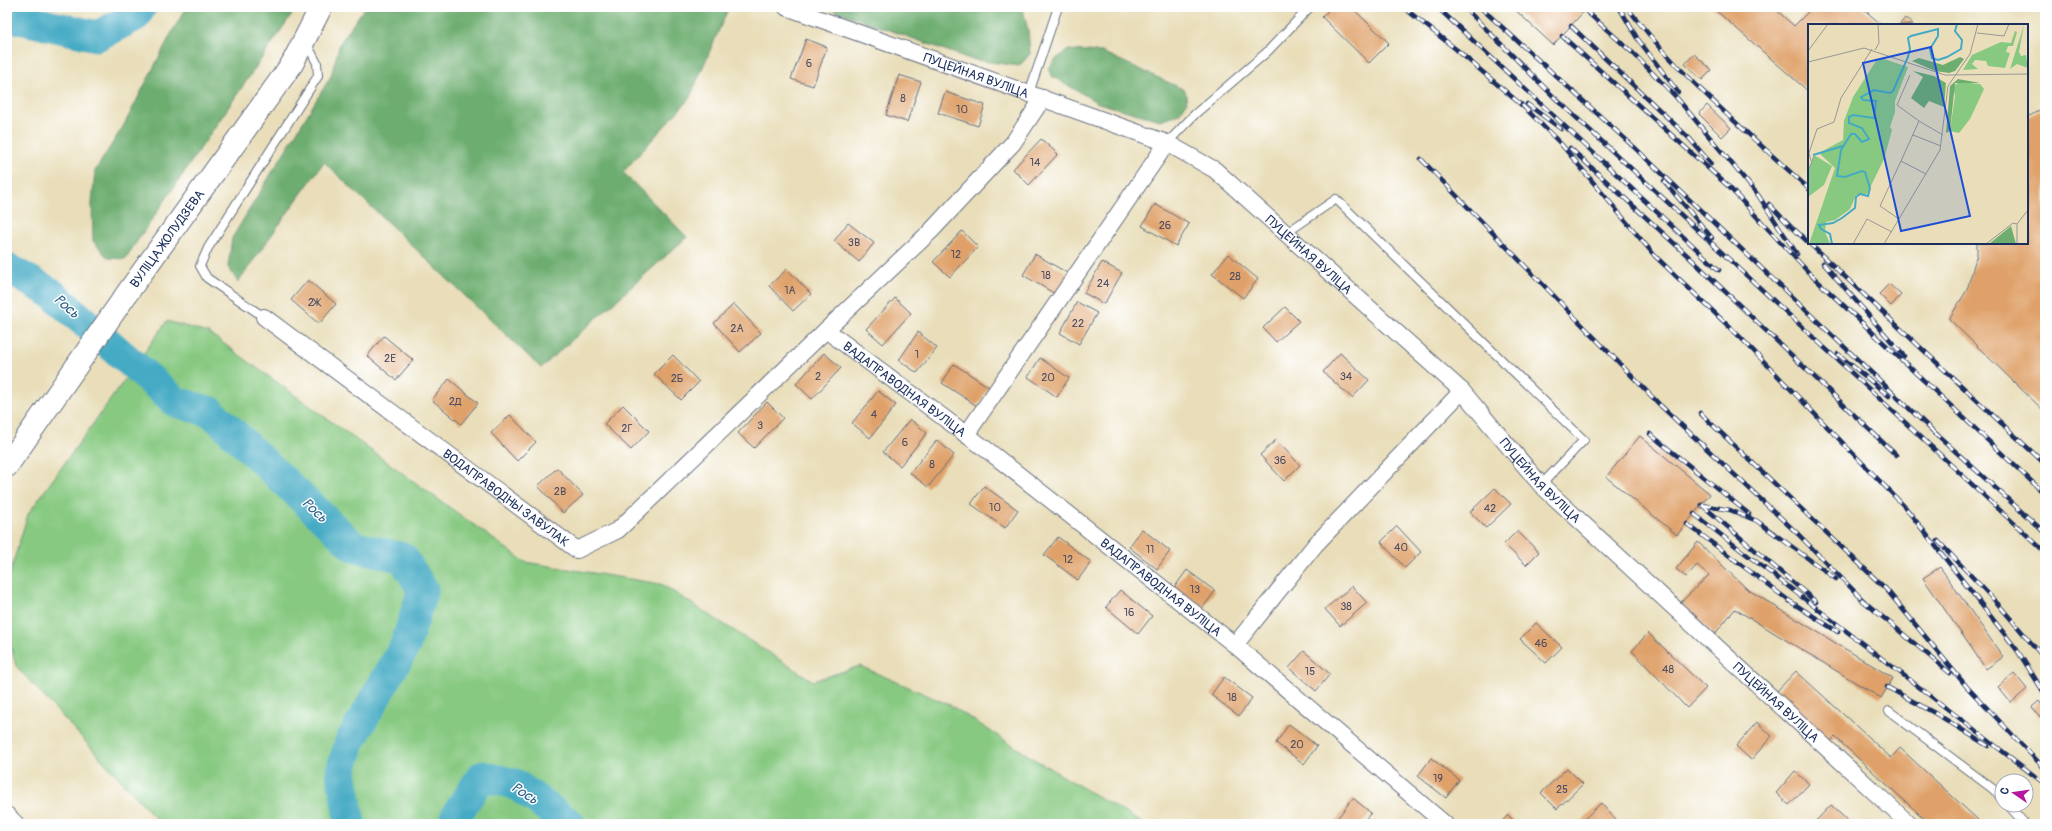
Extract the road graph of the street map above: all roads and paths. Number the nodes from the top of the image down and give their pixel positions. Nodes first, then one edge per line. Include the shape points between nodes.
1 (320, 7) edge
2 (786, 7) edge
3 (1058, 7) edge
4 (1310, 7) edge
5 (304, 39) junction
6 (1036, 95) junction
7 (1167, 143) junction
8 (1286, 234) junction
9 (264, 317) joint
10 (826, 330) junction
11 (1462, 391) junction
12 (966, 435) junction
13 (7, 466) edge
14 (1541, 485) junction
15 (1235, 645) junction
16 (1889, 711) dead end
17 (1994, 790) edge
18 (2015, 813) edge
19 (7, 815) edge
20 (1907, 823) edge
21 (16, 824) edge
22 (1446, 824) edge
23 (2025, 824) edge

1 - 5 main road, ВУЛІЦА ЖОЛУДЗЕВА
2 - 6 street, ПУЦЕЙНАЯ ВУЛІЦА
3 - 6 lane
4 - 7 lane via 1267,52 1195,114
5 - 9 lane via 316,63 318,76 208,248 200,266 207,278
5 - 13 main road, ВУЛІЦА ЖОЛУДЗЕВА via 292,64
6 - 7 street, ПУЦЕЙНАЯ ВУЛІЦА
6 - 10 street via 1013,144 931,231
7 - 8 street, ПУЦЕЙНАЯ ВУЛІЦА via 1215,170
7 - 12 street
8 - 11 street, ПУЦЕЙНАЯ ВУЛІЦА
8 - 14 lane via 1336,199 1584,440
9 - 10 street, ВОДАПРАВОДНЫ ЗАВУЛАК via 577,550 618,530
10 - 12 street, ВАДАПРАВОДНАЯ ВУЛІЦА
11 - 14 street, ПУЦЕЙНАЯ ВУЛІЦА
11 - 15 street, ВАДАПРАВОДНАЯ ВУЛІЦА via 1314,546
12 - 15 street, ВАДАПРАВОДНАЯ ВУЛІЦА
14 - 20 street, ПУЦЕЙНАЯ ВУЛІЦА
15 - 22 street, ВАДАПРАВОДНАЯ ВУЛІЦА
16 - 17 lane
18 - 23 lane
19 - 21 street

